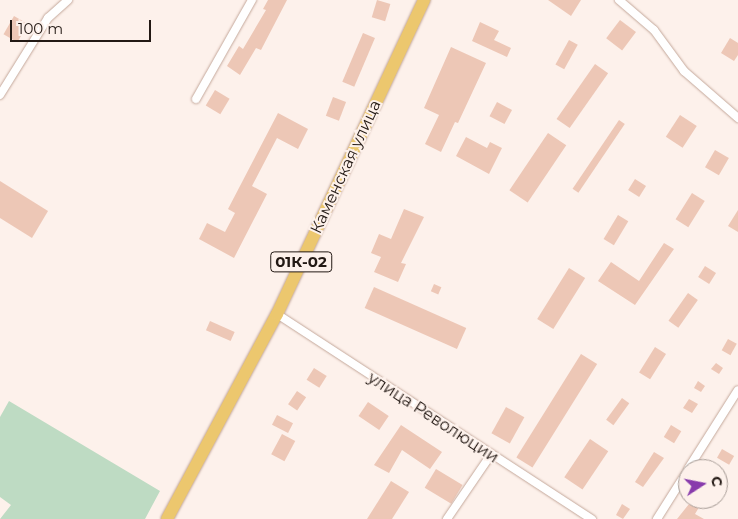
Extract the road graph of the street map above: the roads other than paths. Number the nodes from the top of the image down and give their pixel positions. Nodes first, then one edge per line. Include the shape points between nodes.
1 (68, 0) edge
2 (252, 0) edge
3 (424, 0) edge
4 (619, 0) edge
5 (0, 95) edge
6 (196, 99) dead end
7 (738, 118) edge
8 (277, 314) junction
9 (738, 390) edge
10 (490, 456) junction
11 (694, 459) edge
12 (678, 485) edge
13 (167, 519) edge
14 (447, 519) edge
15 (592, 519) edge
16 (657, 519) edge

1 - 5 street via 48,18
2 - 6 street
3 - 8 main road, Каменская улица / 01К-02
4 - 7 street via 654,30 684,71
8 - 10 street, улица Революции
8 - 13 main road, Каменская улица / 01К-02
9 - 11 street
10 - 14 street
10 - 15 street, улица Революции
12 - 16 street

